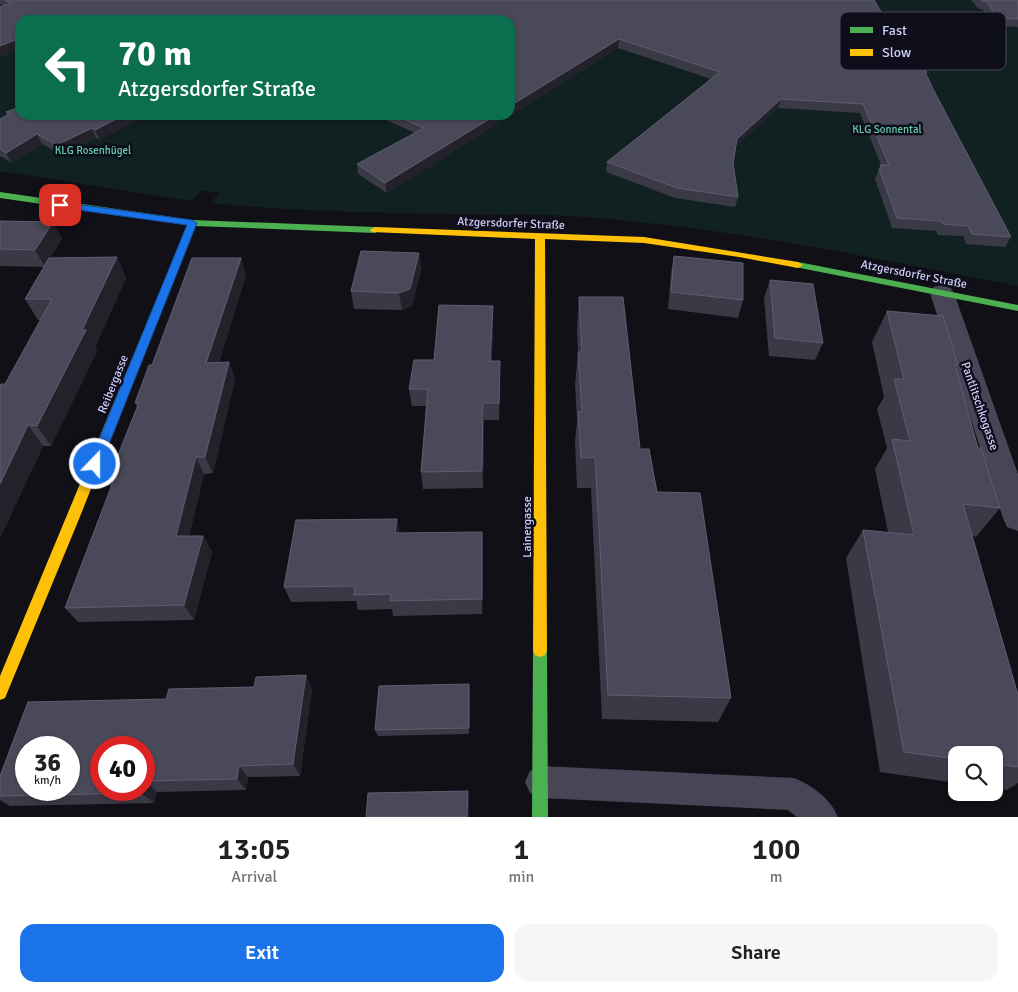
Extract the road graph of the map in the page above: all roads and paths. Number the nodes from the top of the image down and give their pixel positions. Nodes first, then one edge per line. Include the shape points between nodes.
1 (0, 195) edge
2 (192, 223) junction
3 (540, 238) junction
4 (942, 293) junction
5 (1018, 308) edge
6 (1018, 518) edge
7 (0, 692) edge
8 (541, 782) junction
9 (540, 817) edge
10 (822, 817) edge

1 - 2 street, Atzgersdorfer Straße
2 - 3 street, Atzgersdorfer Straße
2 - 7 street, Reibergasse
3 - 4 street, Atzgersdorfer Straße via 644,240 739,254
3 - 8 street, Lainergasse
4 - 5 street, Atzgersdorfer Straße
4 - 6 street, Pantlitschkogasse
8 - 9 street, Lainergasse
8 - 10 lane via 794,794

